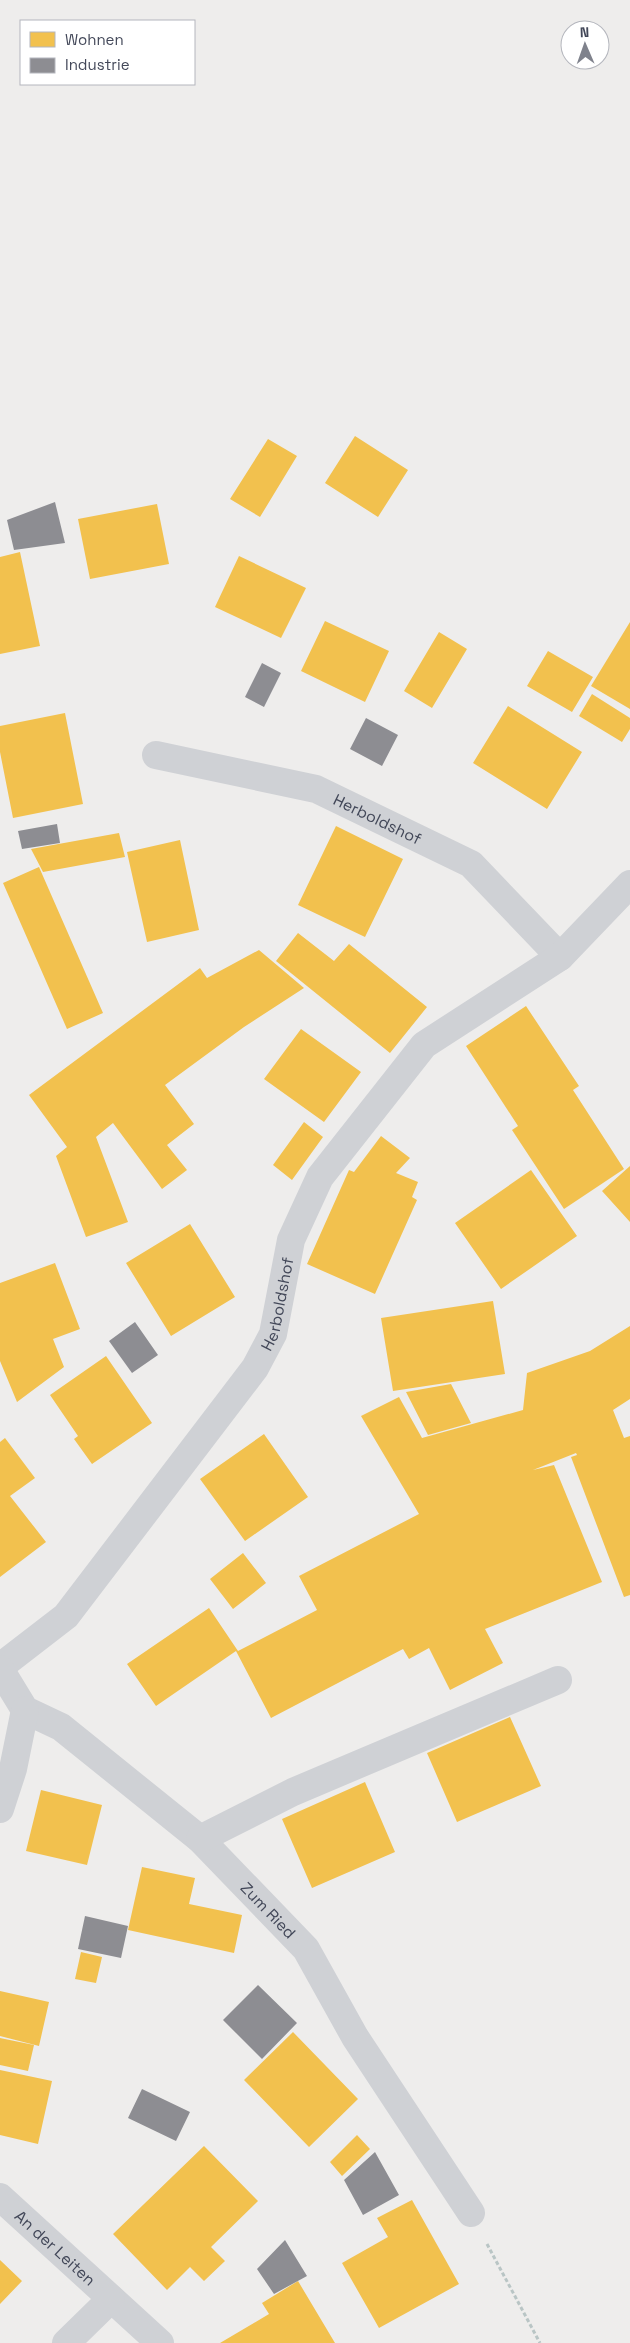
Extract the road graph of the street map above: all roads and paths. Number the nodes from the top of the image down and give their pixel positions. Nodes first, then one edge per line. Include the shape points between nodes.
1 (156, 755) dead end
2 (630, 884) edge
3 (560, 957) junction
4 (0, 1668) edge
5 (558, 1680) dead end
6 (25, 1710) junction
7 (0, 1809) edge
8 (200, 1839) junction
9 (0, 2197) edge
10 (470, 2213) joint
11 (111, 2299) junction
12 (66, 2343) edge
13 (160, 2343) edge
14 (540, 2343) edge

1 - 3 street, Herboldshof via 316,789 471,864
2 - 3 street, Herboldshof
3 - 4 street, Herboldshof via 424,1045 320,1177 291,1240 273,1334 255,1368 66,1616
4 - 6 street
5 - 8 street via 293,1792
6 - 7 street via 13,1769
6 - 8 street, Zum Ried via 60,1727
8 - 10 street, Zum Ried via 306,1949 355,2037
9 - 11 street, An der Leiten
10 - 14 path
11 - 12 street, An der Leiten
11 - 13 street, An der Leiten

